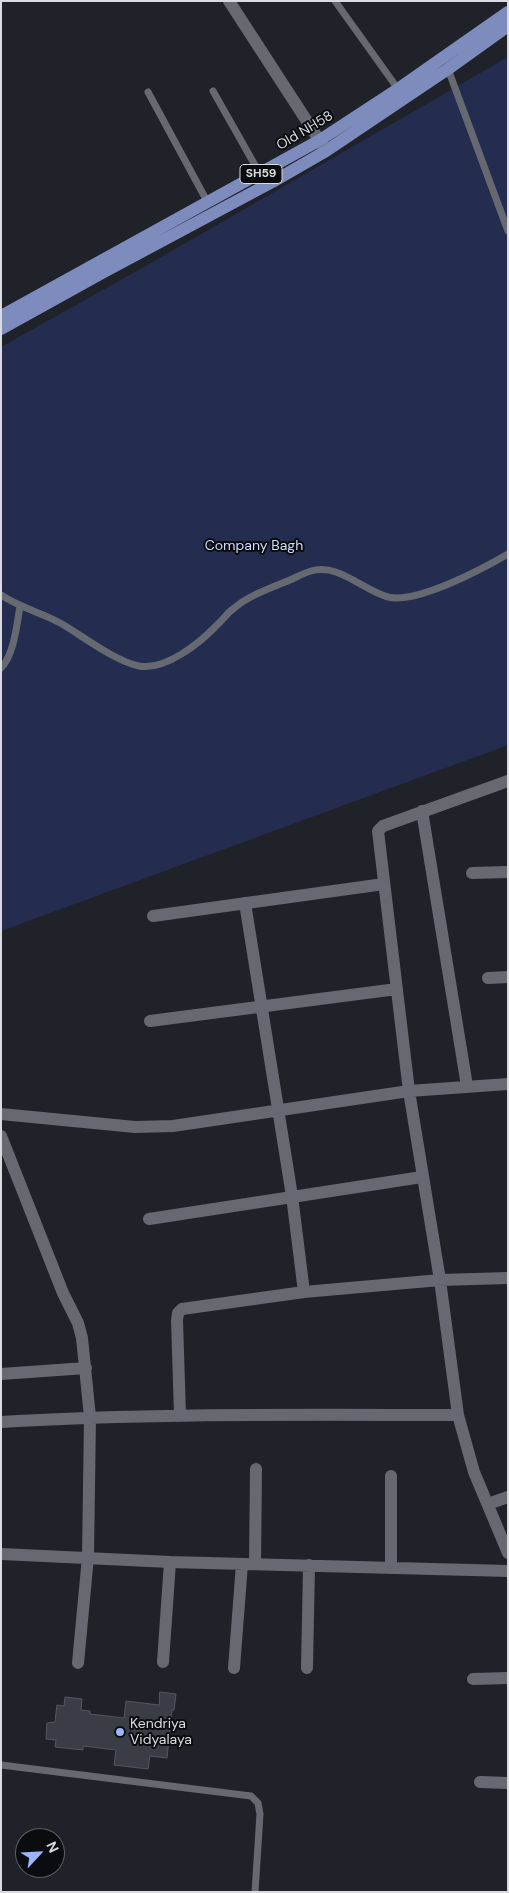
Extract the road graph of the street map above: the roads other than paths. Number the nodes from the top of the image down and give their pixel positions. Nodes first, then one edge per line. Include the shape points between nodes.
1 (229, 1) edge
2 (335, 1) edge
3 (508, 12) edge
4 (508, 26) edge
5 (448, 69) junction
6 (398, 89) junction
7 (212, 91) dead end
8 (148, 92) dead end
9 (389, 102) junction
10 (323, 146) junction
11 (260, 174) junction
12 (208, 202) junction
13 (508, 231) edge
14 (1, 316) edge
15 (1, 328) edge
16 (508, 554) edge
17 (1, 595) edge
18 (20, 606) junction
19 (1, 668) edge
20 (508, 782) edge
21 (422, 811) junction
22 (508, 872) edge
23 (472, 873) dead end
24 (384, 884) junction
25 (246, 903) junction
26 (153, 916) dead end
27 (508, 977) edge
28 (488, 978) dead end
29 (397, 989) junction
30 (262, 1006) junction
31 (150, 1021) dead end
32 (508, 1084) edge
33 (467, 1086) junction
34 (409, 1091) junction
35 (278, 1110) junction
36 (1, 1114) edge
37 (1, 1136) edge
38 (422, 1177) junction
39 (292, 1196) junction
40 (149, 1219) dead end
41 (508, 1278) edge
42 (440, 1280) junction
43 (304, 1292) junction
44 (86, 1368) junction
45 (1, 1374) edge
46 (180, 1415) junction
47 (458, 1415) junction
48 (90, 1417) junction
49 (1, 1422) edge
50 (256, 1469) dead end
51 (391, 1476) dead end
52 (508, 1497) edge
53 (488, 1504) junction
54 (1, 1554) edge
55 (508, 1554) edge
56 (88, 1557) junction
57 (170, 1562) junction
58 (242, 1564) junction
59 (255, 1564) junction
60 (309, 1566) junction
61 (391, 1568) junction
62 (508, 1570) edge
63 (163, 1662) dead end
64 (78, 1663) dead end
65 (234, 1668) dead end
66 (307, 1668) dead end
67 (508, 1678) edge
68 (473, 1679) dead end
69 (1, 1765) edge
70 (480, 1782) dead end
71 (508, 1783) edge
72 (255, 1892) edge

1 - 10 street
2 - 6 lane
3 - 6 main road, Old NH58 / SH59
4 - 5 main road, Old NH58 / SH59
5 - 9 main road, Old NH58 / SH59
5 - 13 lane
6 - 9 main road, Old NH58 / SH59
7 - 11 lane
8 - 12 lane
9 - 10 main road, Old NH58 / SH59
10 - 11 main road, Old NH58 / SH59
10 - 15 main road, Old NH58 / SH59 via 274,181
11 - 12 main road, Old NH58 / SH59
12 - 14 main road, Old NH58 / SH59
16 - 18 lane via 481,569 413,596 390,598 328,569 312,571 252,596 233,609 202,640 161,664 142,666 126,662 53,619
17 - 18 lane
18 - 19 lane via 13,643
20 - 21 street
21 - 24 street via 379,828
21 - 33 street
22 - 23 street
24 - 25 street
24 - 29 street
25 - 26 street
25 - 30 street
27 - 28 street
29 - 30 street
29 - 34 street
30 - 31 street
30 - 35 street
32 - 33 street
33 - 34 street
34 - 35 street
34 - 38 street
35 - 36 street via 155,1127
35 - 39 street
37 - 44 street via 78,1323
38 - 39 street
38 - 42 street
39 - 40 street
39 - 43 street
41 - 42 street
42 - 43 street
42 - 47 street
43 - 46 street via 182,1309 177,1320
44 - 45 street
44 - 48 street
46 - 47 street
46 - 48 street
47 - 53 street via 474,1472
48 - 49 street
48 - 56 street
50 - 59 street
51 - 61 street
52 - 53 street
53 - 55 street
54 - 56 street
56 - 57 street
56 - 64 street
57 - 58 street
57 - 63 street
58 - 59 street
58 - 65 street
59 - 60 street
60 - 61 street
60 - 66 street
61 - 62 street
67 - 68 street
69 - 72 lane via 251,1796 258,1803 260,1814
70 - 71 street

